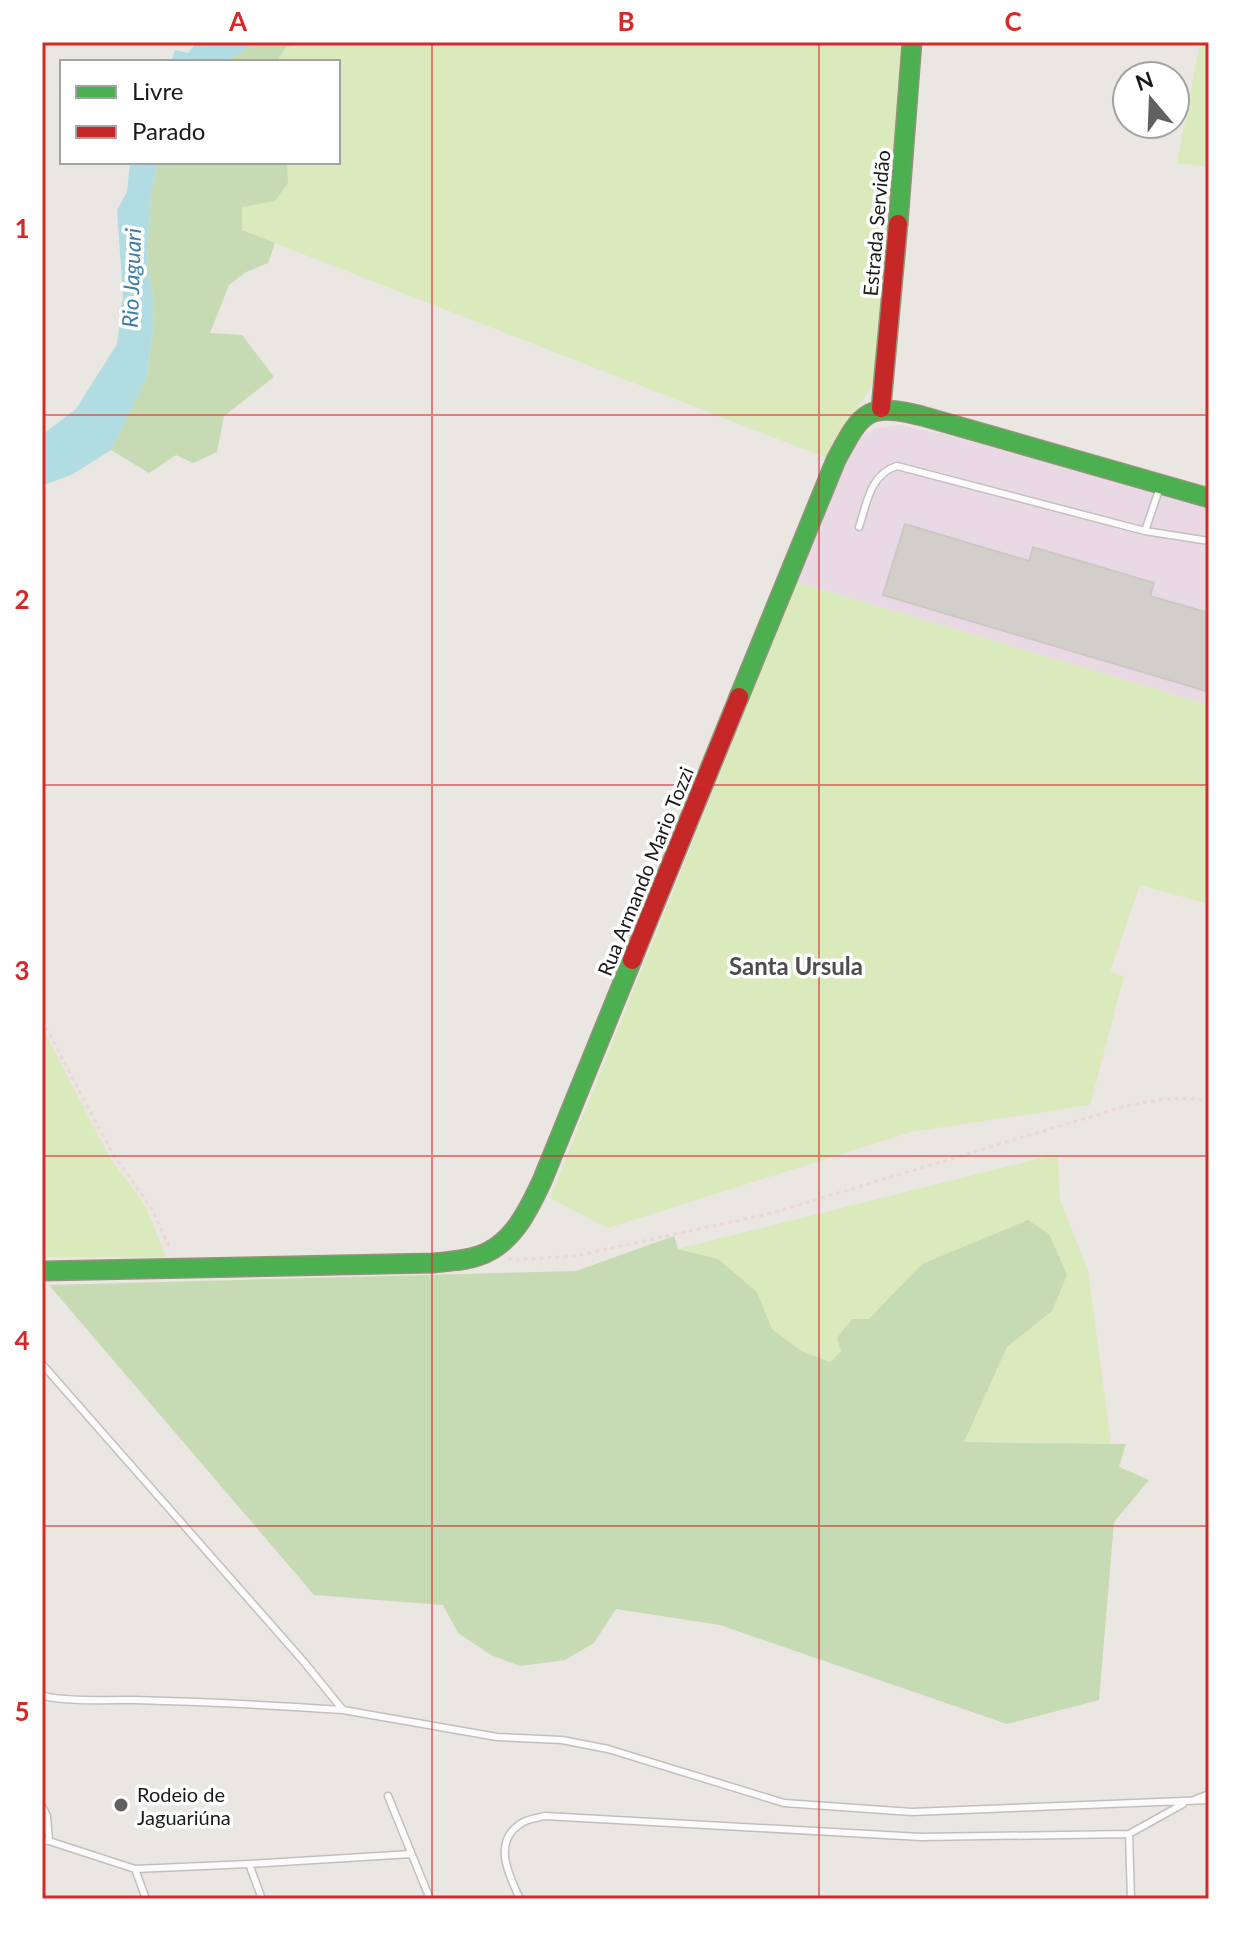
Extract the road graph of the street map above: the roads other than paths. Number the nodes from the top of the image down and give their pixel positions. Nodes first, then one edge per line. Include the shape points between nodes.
1 (912, 42) edge
2 (881, 408) junction
3 (1161, 484) junction
4 (1209, 498) edge
5 (859, 527) dead end
6 (1145, 531) junction
7 (1209, 541) edge
8 (42, 1271) edge
9 (42, 1364) edge
10 (42, 1695) edge
11 (343, 1710) junction
12 (1209, 1794) edge
13 (388, 1796) dead end
14 (1209, 1800) edge
15 (1186, 1802) junction
16 (42, 1806) edge
17 (1129, 1834) junction
18 (46, 1841) edge
19 (411, 1854) junction
20 (249, 1864) junction
21 (135, 1869) junction
22 (146, 1899) edge
23 (262, 1899) edge
24 (430, 1899) edge
25 (520, 1899) edge
26 (1131, 1899) edge

1 - 2 street, Estrada Servidão
2 - 3 street
2 - 8 street, Rua Armando Mario Tozzi via 861,421 836,460 542,1181 503,1242 485,1254 434,1263
3 - 4 street
3 - 6 lane
5 - 6 lane via 873,484 897,466
6 - 7 lane
9 - 11 lane
10 - 11 lane
11 - 15 lane via 497,1737 562,1740 608,1749 784,1803 912,1812
12 - 15 lane
13 - 19 lane
14 - 15 lane
15 - 17 lane
16 - 18 lane
17 - 25 lane via 921,1837 545,1816 521,1823 508,1837 503,1855
17 - 26 lane
18 - 21 lane
19 - 20 lane
19 - 24 lane
20 - 21 lane
20 - 23 lane
21 - 22 lane

